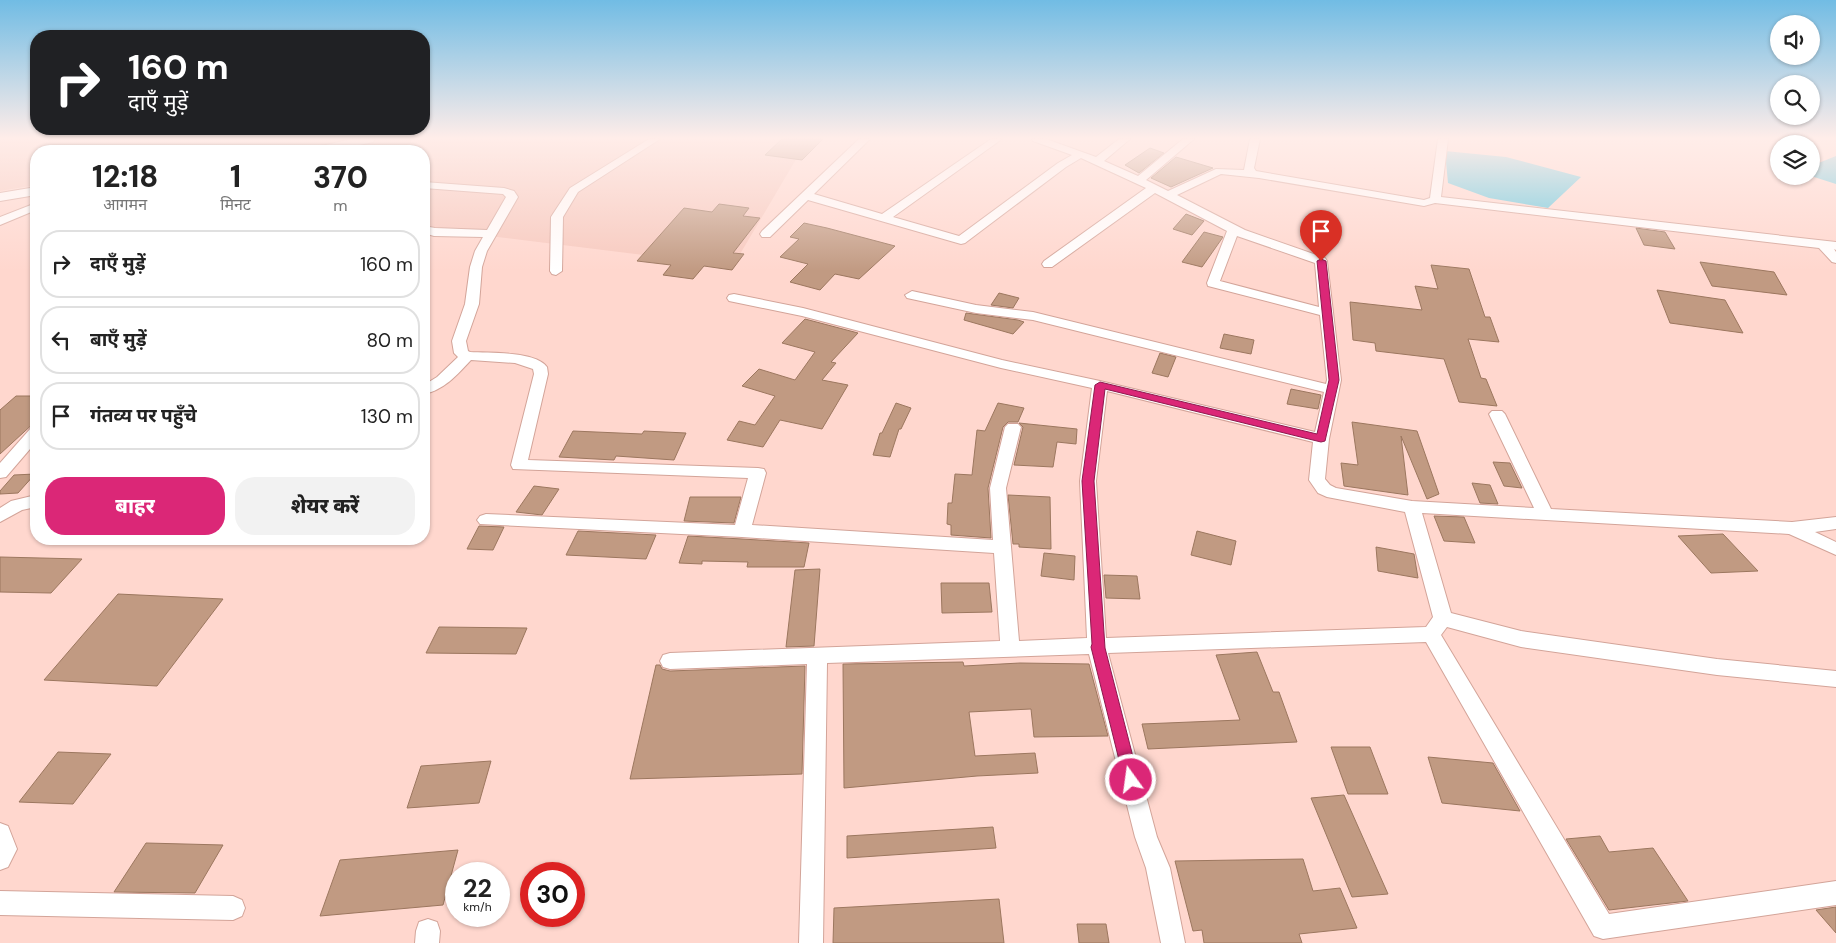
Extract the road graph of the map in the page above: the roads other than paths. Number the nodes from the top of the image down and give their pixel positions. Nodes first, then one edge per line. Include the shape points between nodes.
1 (18, 183) edge
2 (585, 183) edge
3 (820, 183) edge
4 (934, 183) edge
5 (1038, 183) edge
6 (1143, 183) edge
7 (1195, 183) edge
8 (1304, 183) edge
9 (1437, 183) edge
10 (430, 185) edge
11 (0, 186) edge
12 (1154, 188) junction
13 (30, 191) edge
14 (807, 196) junction
15 (1168, 196) junction
16 (0, 197) edge
17 (1435, 200) junction
18 (30, 208) edge
19 (884, 218) junction
20 (0, 221) edge
21 (1234, 230) junction
22 (430, 231) edge
23 (489, 234) junction
24 (766, 234) dead end
25 (1822, 244) junction
26 (1836, 246) edge
27 (1836, 259) edge
28 (1048, 264) dead end
29 (556, 271) dead end
30 (912, 296) dead end
31 (734, 298) dead end
32 (1327, 313) junction
33 (467, 356) junction
34 (1100, 385) junction
35 (430, 388) edge
36 (1333, 390) junction
37 (1498, 414) dead end
38 (1013, 427) dead end
39 (30, 439) edge
40 (1321, 439) junction
41 (0, 473) edge
42 (30, 502) edge
43 (1412, 507) junction
44 (1545, 514) junction
45 (0, 516) edge
46 (486, 520) dead end
47 (1836, 523) edge
48 (1792, 528) junction
49 (742, 531) junction
50 (1001, 547) junction
51 (1836, 549) edge
52 (1437, 626) junction
53 (1097, 647) junction
54 (1010, 649) junction
55 (817, 656) junction
56 (670, 661) dead end
57 (1836, 679) edge
58 (0, 834) edge
59 (0, 858) edge
60 (1836, 893) edge
61 (0, 903) edge
62 (233, 908) dead end
63 (811, 943) edge
64 (1174, 943) edge

1 - 11 street
2 - 29 street via 574,190 557,217
3 - 14 street
4 - 19 street
5 - 19 street via 961,240
6 - 12 street
7 - 15 street
8 - 17 street via 1416,203
9 - 17 street
10 - 23 street via 510,193 512,197 508,205
12 - 15 street
12 - 28 street
13 - 16 street
14 - 19 street
14 - 24 street
15 - 21 street
17 - 25 street
18 - 20 street
21 - 32 street via 1321,261
21 - 32 street via 1213,283
22 - 23 street
23 - 33 street via 476,267 472,304 460,341 461,353
25 - 26 street
25 - 27 street
30 - 36 street via 1033,316
31 - 34 street
32 - 36 street
33 - 35 street via 444,381
33 - 49 street via 524,360 540,367 519,466 758,474
34 - 40 street
34 - 53 street via 1088,481
36 - 40 street
37 - 44 street
38 - 50 street via 998,488
39 - 41 street
40 - 43 street via 1317,480 1324,489
42 - 45 street via 17,505
43 - 44 street
43 - 52 street
44 - 48 street
46 - 49 street
47 - 48 street
48 - 51 street
49 - 50 street
50 - 54 street
52 - 53 street
52 - 57 street via 1717,667
52 - 60 street via 1603,927
53 - 54 street
53 - 64 street via 1146,837 1158,868
54 - 55 street
55 - 56 street
55 - 63 street
58 - 59 street via 5,849
61 - 62 street

